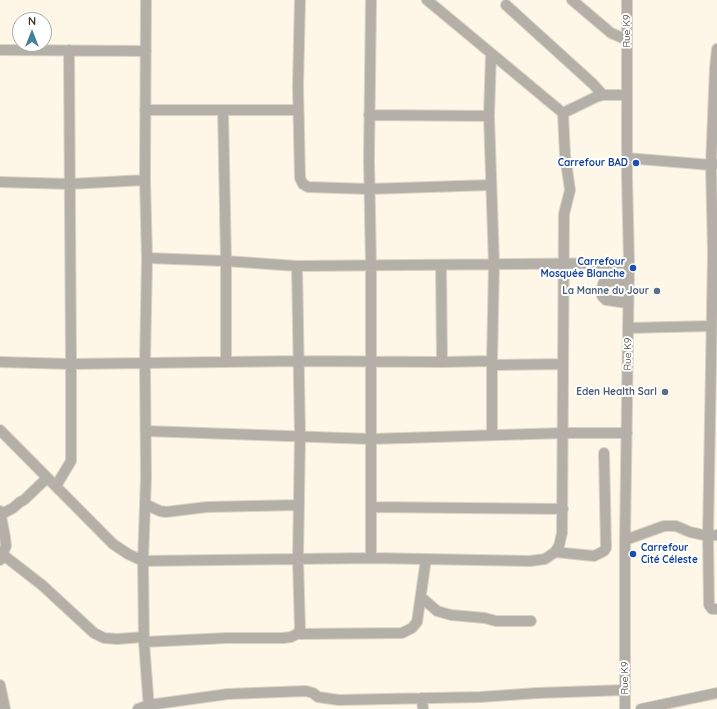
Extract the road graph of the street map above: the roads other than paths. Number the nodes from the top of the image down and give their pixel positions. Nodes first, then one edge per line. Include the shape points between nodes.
1 (146, 0) edge
2 (300, 0) edge
3 (372, 0) edge
4 (427, 0) edge
5 (572, 0) edge
6 (627, 0) edge
7 (506, 5) dead end
8 (626, 40) junction
9 (717, 49) edge
10 (0, 50) edge
11 (69, 50) junction
12 (146, 51) junction
13 (491, 54) junction
14 (626, 94) junction
15 (603, 95) junction
16 (145, 110) junction
17 (223, 110) junction
18 (298, 110) junction
19 (563, 113) junction
20 (369, 115) junction
21 (489, 116) junction
22 (627, 158) junction
23 (714, 164) edge
24 (145, 180) junction
25 (0, 182) edge
26 (70, 184) junction
27 (491, 185) junction
28 (369, 189) junction
29 (715, 252) edge
30 (147, 258) junction
31 (226, 261) junction
32 (494, 264) junction
33 (564, 264) junction
34 (629, 264) junction
35 (440, 265) junction
36 (297, 266) junction
37 (371, 266) junction
38 (629, 280) junction
39 (628, 303) junction
40 (711, 326) junction
41 (628, 328) junction
42 (299, 360) junction
43 (371, 360) junction
44 (0, 362) edge
45 (226, 362) junction
46 (442, 362) junction
47 (145, 363) junction
48 (492, 363) junction
49 (71, 364) junction
50 (563, 364) junction
51 (0, 430) edge
52 (146, 431) junction
53 (564, 433) junction
54 (627, 433) junction
55 (492, 435) junction
56 (300, 436) junction
57 (371, 439) junction
58 (713, 440) edge
59 (604, 453) dead end
60 (48, 478) junction
61 (56, 486) junction
62 (145, 504) junction
63 (299, 505) junction
64 (371, 506) junction
65 (563, 510) junction
66 (0, 511) edge
67 (0, 515) edge
68 (712, 536) edge
69 (625, 540) junction
70 (555, 552) junction
71 (1, 557) edge
72 (371, 558) junction
73 (298, 559) junction
74 (426, 559) junction
75 (143, 561) junction
76 (421, 597) junction
77 (717, 609) edge
78 (531, 621) dead end
79 (296, 634) junction
80 (144, 640) junction
81 (0, 685) edge
82 (625, 690) junction
83 (717, 693) edge
84 (422, 698) junction
85 (339, 704) edge
86 (149, 707) edge
87 (5, 709) edge
88 (138, 709) edge
89 (422, 709) edge
90 (625, 709) edge
91 (641, 709) edge

1 - 12 street
2 - 18 street
3 - 20 street
4 - 13 street
5 - 8 street via 611,33
6 - 8 street, Rue K9
7 - 15 street
8 - 14 street, Rue K9
9 - 23 street
10 - 11 street
11 - 12 street
11 - 26 street
12 - 16 street
13 - 19 street
13 - 21 street
14 - 15 street
14 - 22 street, Rue K9
15 - 19 street
16 - 17 street
16 - 24 street
17 - 18 street
17 - 31 street
18 - 28 street via 300,178 303,184 308,187
19 - 33 street via 570,190 564,214
20 - 21 street
20 - 28 street
21 - 27 street
22 - 23 street
22 - 34 street, Rue K9
23 - 29 street
24 - 26 street
24 - 30 street
25 - 26 street
26 - 49 street
27 - 28 street
27 - 32 street
28 - 37 street
29 - 40 street
30 - 31 street
30 - 47 street
31 - 36 street
31 - 45 street
32 - 33 street
32 - 35 street
32 - 48 street
33 - 34 street
33 - 50 street
34 - 38 street, Rue K9
35 - 37 street
35 - 46 street
36 - 37 street
36 - 42 street
37 - 43 street
38 - 39 street, Rue K9
38 - 39 street via 604,282 602,296 606,300
39 - 41 street, Rue K9
40 - 41 street
40 - 58 street
41 - 54 street, Rue K9
42 - 43 street
42 - 45 street
42 - 56 street
43 - 46 street
43 - 57 street
44 - 49 street
45 - 47 street
46 - 48 street
47 - 49 street
47 - 52 street
48 - 50 street
48 - 55 street
49 - 61 street via 71,460
50 - 53 street
51 - 60 street
52 - 56 street
52 - 62 street
53 - 54 street
53 - 55 street
53 - 65 street
54 - 69 street, Rue K9
55 - 57 street
56 - 57 street
56 - 63 street
57 - 64 street
58 - 68 street
59 - 70 street via 606,548 594,556
60 - 61 street
60 - 67 street via 24,500
61 - 75 street via 114,544
62 - 63 street via 166,512 207,507
62 - 75 street
63 - 73 street
64 - 65 street
64 - 72 street
65 - 70 street via 562,533
66 - 67 street
67 - 71 street via 6,541
68 - 69 street via 690,532 676,526 664,526
68 - 77 street via 709,605 710,608
69 - 82 street, Rue K9
70 - 74 street via 545,560 530,561
71 - 80 street via 42,586 94,633 104,638
72 - 73 street
72 - 74 street
73 - 75 street
73 - 79 street via 300,630
74 - 76 street
75 - 80 street
76 - 78 street via 437,611 451,615 496,621
76 - 79 street via 418,622 402,633
79 - 80 street via 283,638
80 - 86 street
81 - 87 street
82 - 84 street
82 - 90 street, Rue K9
83 - 91 street
84 - 85 street
84 - 89 street
85 - 86 street via 306,691 228,694
86 - 88 street

